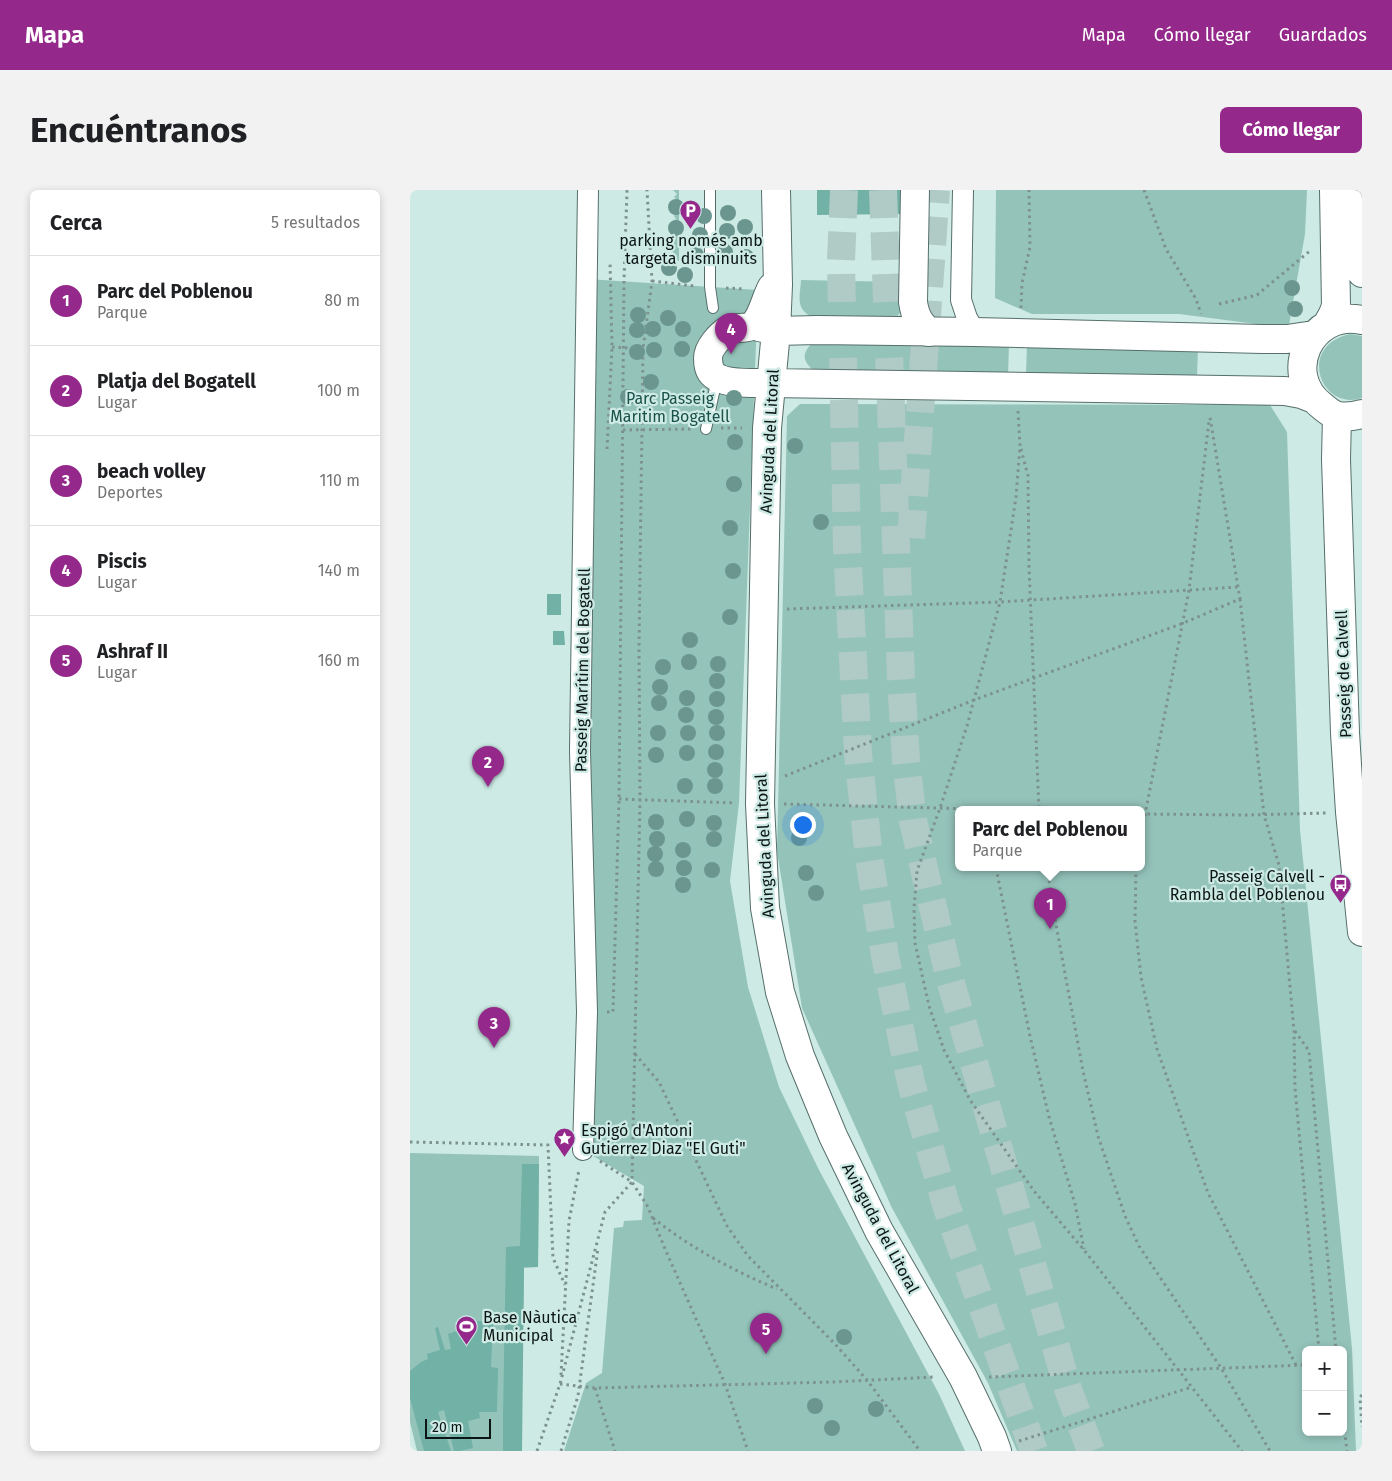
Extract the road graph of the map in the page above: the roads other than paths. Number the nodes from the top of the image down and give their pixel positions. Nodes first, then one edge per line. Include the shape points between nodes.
1 (588, 190) edge
2 (710, 190) edge
3 (776, 190) edge
4 (915, 190) edge
5 (963, 190) edge
6 (1334, 190) edge
7 (1361, 190) edge
8 (1362, 273) edge
9 (713, 308) dead end
10 (1362, 320) edge
11 (764, 328) junction
12 (1321, 329) junction
13 (929, 332) junction
14 (975, 332) junction
15 (717, 378) junction
16 (770, 383) junction
17 (1314, 399) junction
18 (1350, 415) edge
19 (706, 429) dead end
20 (1362, 932) edge
21 (583, 1150) road end
22 (1003, 1448) edge

1 - 21 street, Passeig Marítim del Bogatell via 580,751 586,1012
2 - 9 lane
3 - 11 main road via 777,278 760,317
4 - 13 main road via 912,302 914,314
5 - 14 street via 961,300
6 - 12 main road via 1336,306
7 - 8 main road
10 - 12 main road via 1347,318
11 - 13 main road
11 - 15 main road via 729,329 713,345 708,355 710,372
11 - 16 main road, Avinguda del Litoral
12 - 14 main road via 1287,339
12 - 17 main road via 1304,353 1302,372
13 - 14 main road
15 - 16 main road
15 - 19 lane
16 - 17 main road via 1285,391
16 - 22 main road, Avinguda del Litoral via 760,804 765,908 780,992 800,1056 879,1231 963,1377 992,1437
17 - 18 main road via 1332,414
18 - 20 main road, Passeig de Calvell via 1336,459 1345,733

